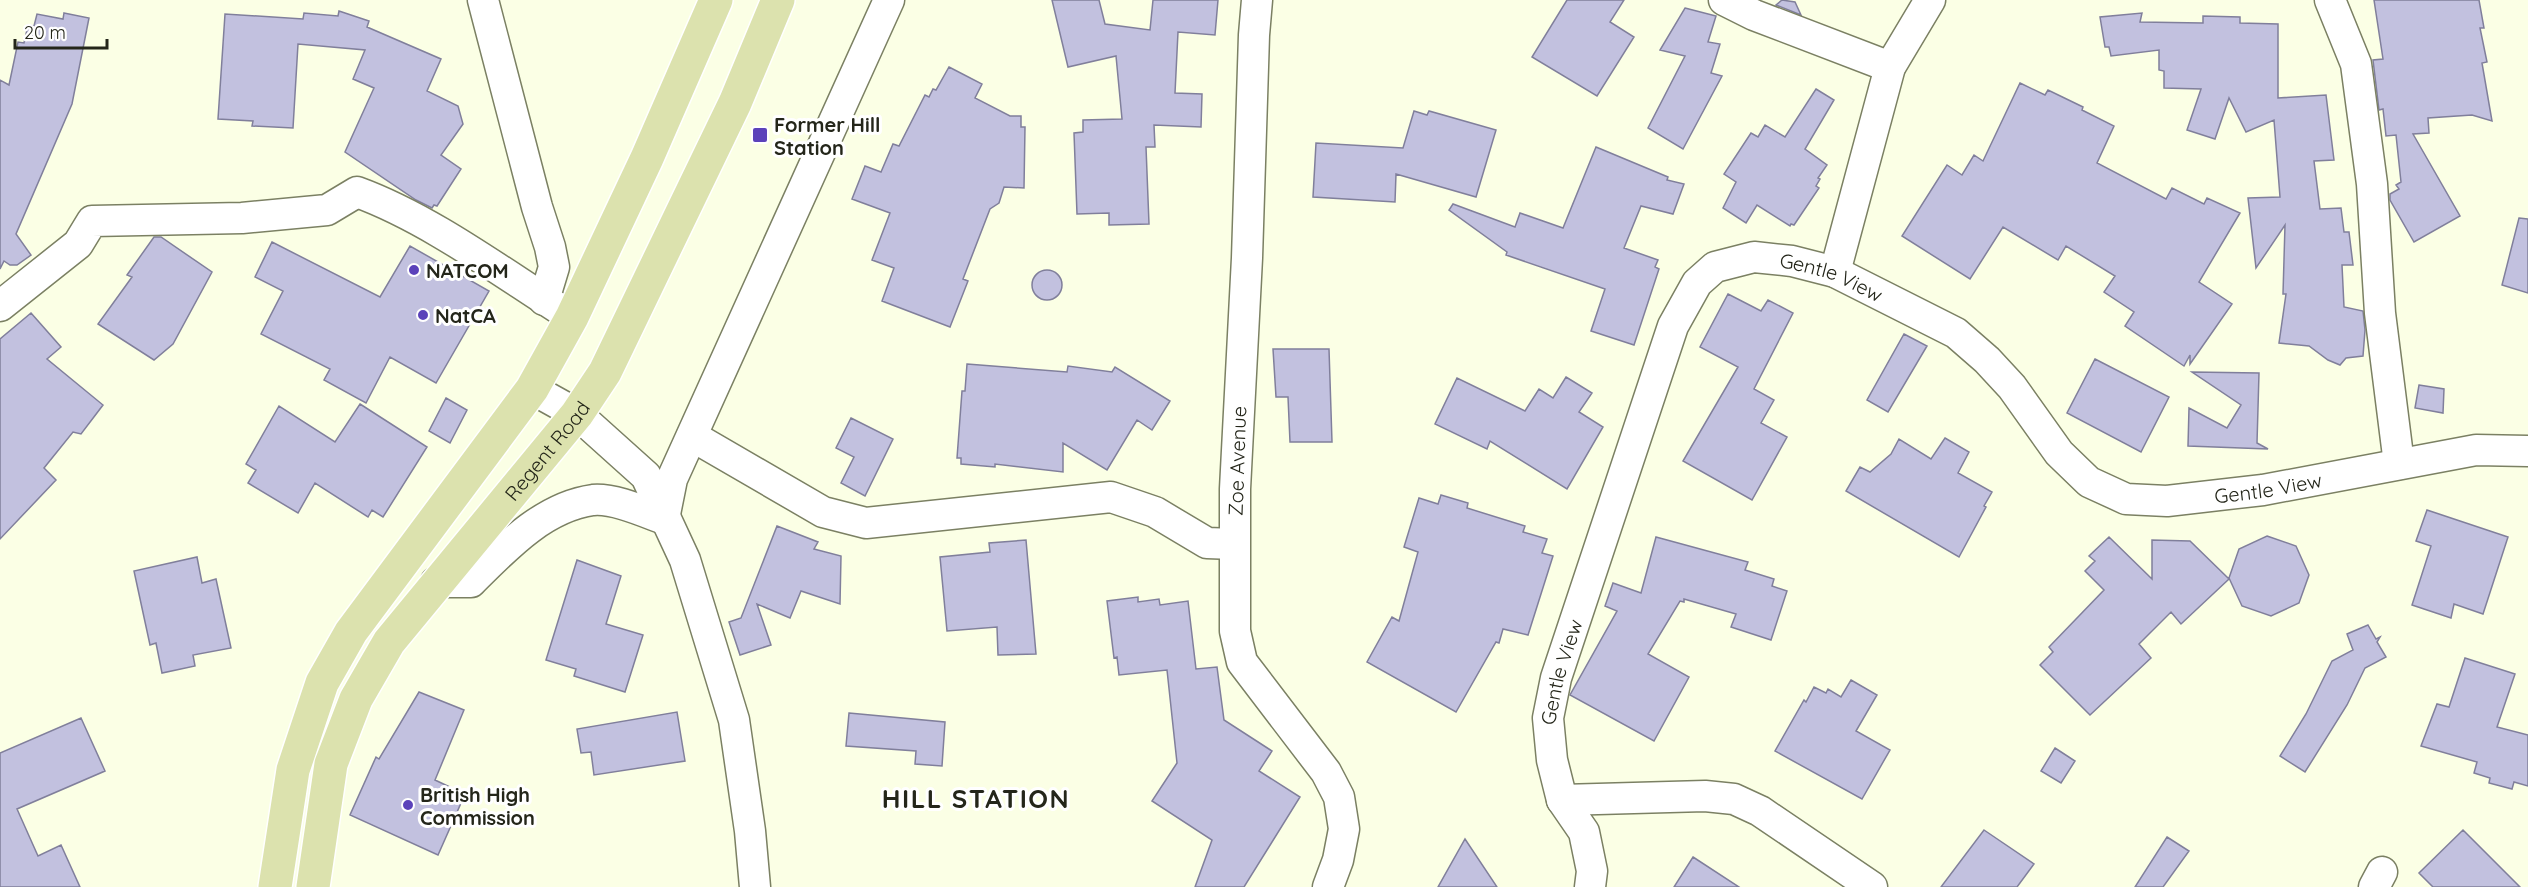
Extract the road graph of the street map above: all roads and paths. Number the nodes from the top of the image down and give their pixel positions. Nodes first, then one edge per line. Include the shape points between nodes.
1 (483, 0) edge
2 (716, 0) edge
3 (778, 0) edge
4 (889, 0) edge
5 (1257, 0) edge
6 (1724, 0) edge
7 (1930, 0) edge
8 (2330, 0) edge
9 (1890, 67) junction
10 (1835, 272) junction
11 (544, 300) junction
12 (0, 306) edge
13 (572, 317) junction
14 (532, 389) junction
15 (577, 414) junction
16 (692, 436) junction
17 (2528, 452) edge
18 (2399, 464) junction
19 (664, 519) junction
20 (1234, 544) junction
21 (436, 582) junction
22 (1563, 800) junction
23 (275, 887) edge
24 (313, 887) edge
25 (755, 887) edge
26 (1328, 887) edge
27 (1590, 887) edge
28 (1872, 887) edge

1 - 11 street via 550,247 554,267
2 - 13 main road
3 - 15 main road, Regent Road via 735,103 625,336
4 - 16 street
5 - 20 street, Zoe Avenue
6 - 9 street
7 - 9 street
8 - 18 street via 2356,64 2372,184 2380,312
9 - 10 street
10 - 18 street, Gentle View via 1956,333 2013,387 2074,468 2089,482 2126,499 2167,501 2263,490
10 - 22 street, Gentle View via 1754,257 1715,267 1697,283 1673,326 1556,678 1548,718 1552,760
11 - 12 street via 432,229 357,192 327,210 242,218 92,221 78,244
11 - 13 street
13 - 14 main road
14 - 15 street
14 - 23 main road via 351,632 322,683 293,770
15 - 19 street via 646,476
15 - 21 main road, Regent Road
16 - 19 street via 672,479
16 - 20 street via 824,512 866,523 1111,497 1155,512 1207,543
17 - 18 street, Gentle View via 2476,450
19 - 21 street via 632,507 594,500 555,512 511,543 471,582
19 - 25 street via 685,560 734,720
20 - 26 street, Zoe Avenue via 1235,631 1242,662 1326,772 1339,797 1344,829
21 - 24 main road, Regent Road via 389,642 356,699 331,764
22 - 27 street, Gentle View via 1584,832 1592,871
22 - 28 street via 1705,796 1734,799 1760,811

